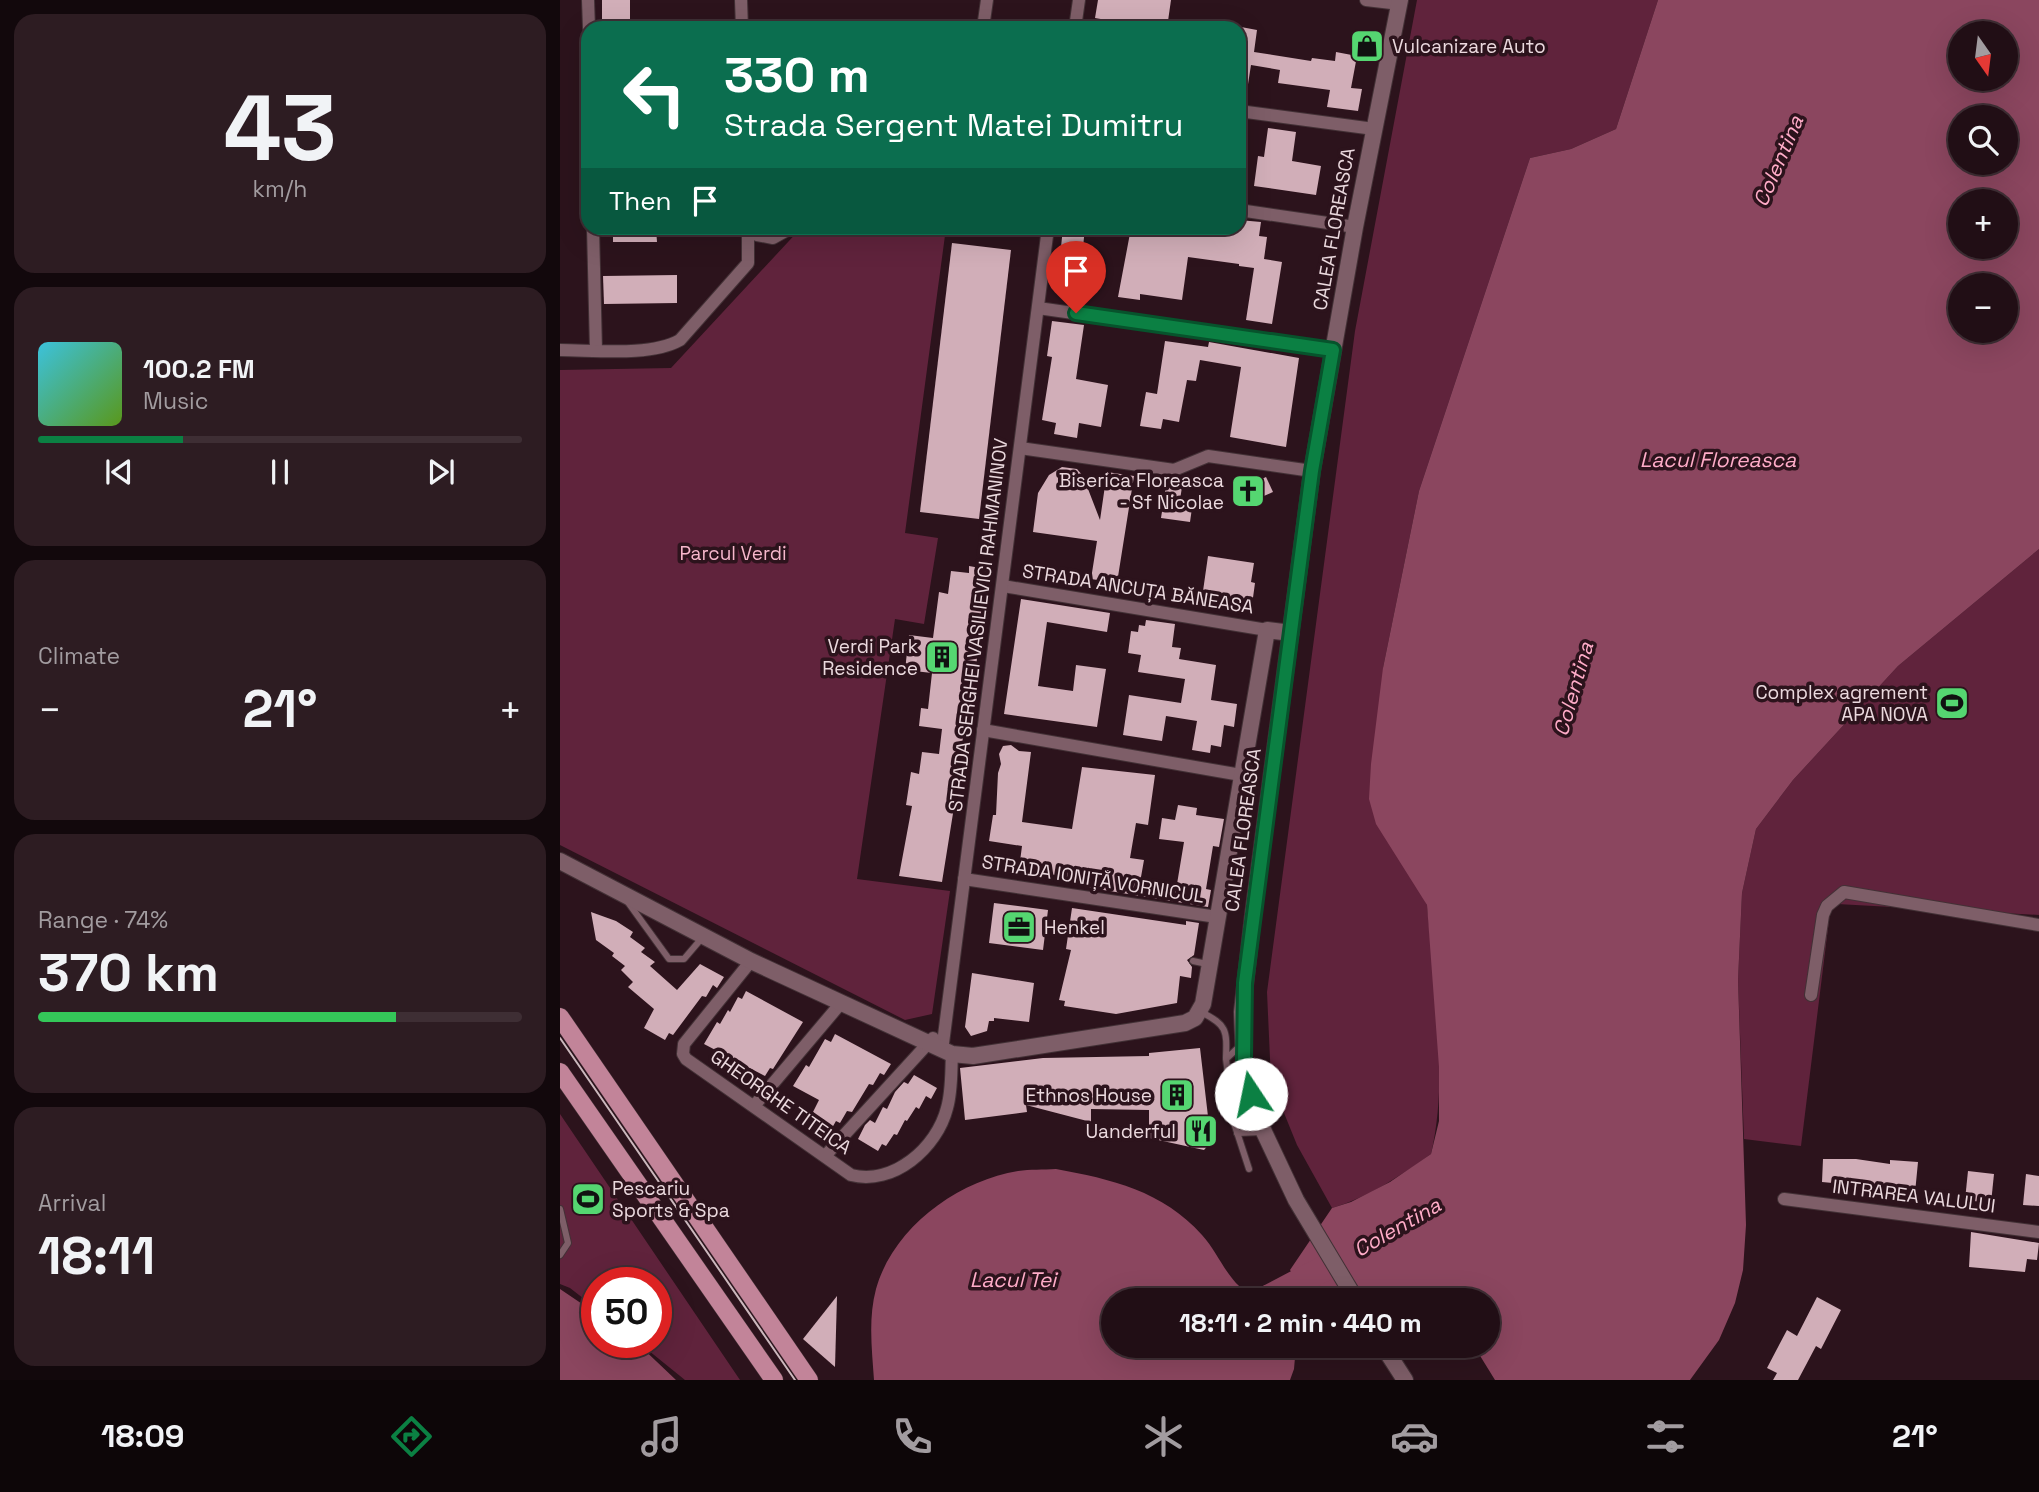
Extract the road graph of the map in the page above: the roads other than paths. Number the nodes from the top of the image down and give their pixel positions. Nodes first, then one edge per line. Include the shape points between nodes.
1 (588, 0) edge
2 (741, 0) edge
3 (987, 0) edge
4 (1079, 0) edge
5 (1366, 0) edge
6 (1400, 2) edge
7 (589, 21) edge
8 (742, 21) edge
9 (984, 21) edge
10 (1076, 21) edge
11 (1246, 112) edge
12 (1374, 129) junction
13 (1246, 212) edge
14 (1355, 227) junction
15 (593, 235) edge
16 (750, 235) edge
17 (757, 235) edge
18 (780, 235) edge
19 (1047, 235) edge
20 (1038, 308) junction
21 (560, 350) edge
22 (596, 350) junction
23 (1333, 350) junction
24 (1020, 448) junction
25 (1312, 471) junction
26 (1003, 586) junction
27 (1267, 630) junction
28 (1290, 638) junction
29 (1264, 650) junction
30 (983, 730) junction
31 (1241, 775) junction
32 (560, 861) edge
33 (964, 879) junction
34 (620, 891) junction
35 (1217, 917) junction
36 (2039, 925) edge
37 (703, 937) junction
38 (751, 961) junction
39 (1811, 995) dead end
40 (841, 1003) junction
41 (1199, 1011) junction
42 (560, 1017) edge
43 (945, 1028) junction
44 (1244, 1042) junction
45 (926, 1044) junction
46 (947, 1053) junction
47 (1226, 1059) junction
48 (560, 1072) edge
49 (754, 1107) junction
50 (1264, 1132) junction
51 (1237, 1133) junction
52 (825, 1156) junction
53 (1249, 1169) dead end
54 (1784, 1199) dead end
55 (560, 1209) edge
56 (2039, 1232) edge
57 (560, 1255) edge
58 (1349, 1288) edge
59 (1391, 1358) edge
60 (774, 1380) edge
61 (809, 1380) edge
62 (1405, 1380) edge

1 - 7 street
2 - 8 street
3 - 9 street
4 - 10 street
5 - 6 street
6 - 12 main road, CALEA FLOREASCA
11 - 12 street
12 - 14 main road, CALEA FLOREASCA
13 - 14 street
14 - 23 main road, CALEA FLOREASCA
15 - 22 street
16 - 22 street via 748,263 680,340 646,349
17 - 18 street via 773,239
19 - 20 street, STRADA SERGHEI VASILIEVICI RAHMANINOV
20 - 23 street
20 - 24 street, STRADA SERGHEI VASILIEVICI RAHMANINOV
21 - 22 street
23 - 25 main road, CALEA FLOREASCA
24 - 25 street via 1174,470 1208,456
24 - 26 street, STRADA SERGHEI VASILIEVICI RAHMANINOV
25 - 28 main road, CALEA FLOREASCA
26 - 27 street, STRADA ANCUȚA BĂNEASA
26 - 30 street, STRADA SERGHEI VASILIEVICI RAHMANINOV
27 - 28 main road
27 - 29 main road, CALEA FLOREASCA
28 - 29 main road
28 - 44 main road, CALEA FLOREASCA via 1245,983
29 - 31 main road, CALEA FLOREASCA
30 - 31 street
30 - 33 street, STRADA SERGHEI VASILIEVICI RAHMANINOV
31 - 35 main road, CALEA FLOREASCA
32 - 34 main road
33 - 35 street, STRADA IONIȚĂ VORNICUL
33 - 43 street, STRADA SERGHEI VASILIEVICI RAHMANINOV
34 - 37 main road
34 - 37 lane via 669,959 684,959
35 - 41 main road, CALEA FLOREASCA via 1201,963
36 - 39 street via 1844,892 1823,915
37 - 38 main road
38 - 40 main road
38 - 49 street, GHEORGHE TITEICA via 682,1048 686,1059
40 - 45 main road
40 - 49 street
41 - 46 main road via 1185,1023 973,1056
41 - 47 lane via 1218,1020 1227,1034
42 - 61 main road
43 - 45 street
43 - 46 street, STRADA SERGHEI VASILIEVICI RAHMANINOV
44 - 47 lane
44 - 50 main road, CALEA FLOREASCA via 1251,1094
45 - 46 main road
45 - 52 street
46 - 52 street, GHEORGHE TITEICA via 946,1114 934,1139 918,1155 893,1171 862,1178
47 - 51 lane
48 - 60 main road
49 - 52 street, GHEORGHE TITEICA
50 - 51 lane
50 - 58 main road, CALEA FLOREASCA via 1285,1181
51 - 53 lane
54 - 56 street, INTRAREA VALULUI
55 - 57 lane via 568,1243
59 - 62 main road

